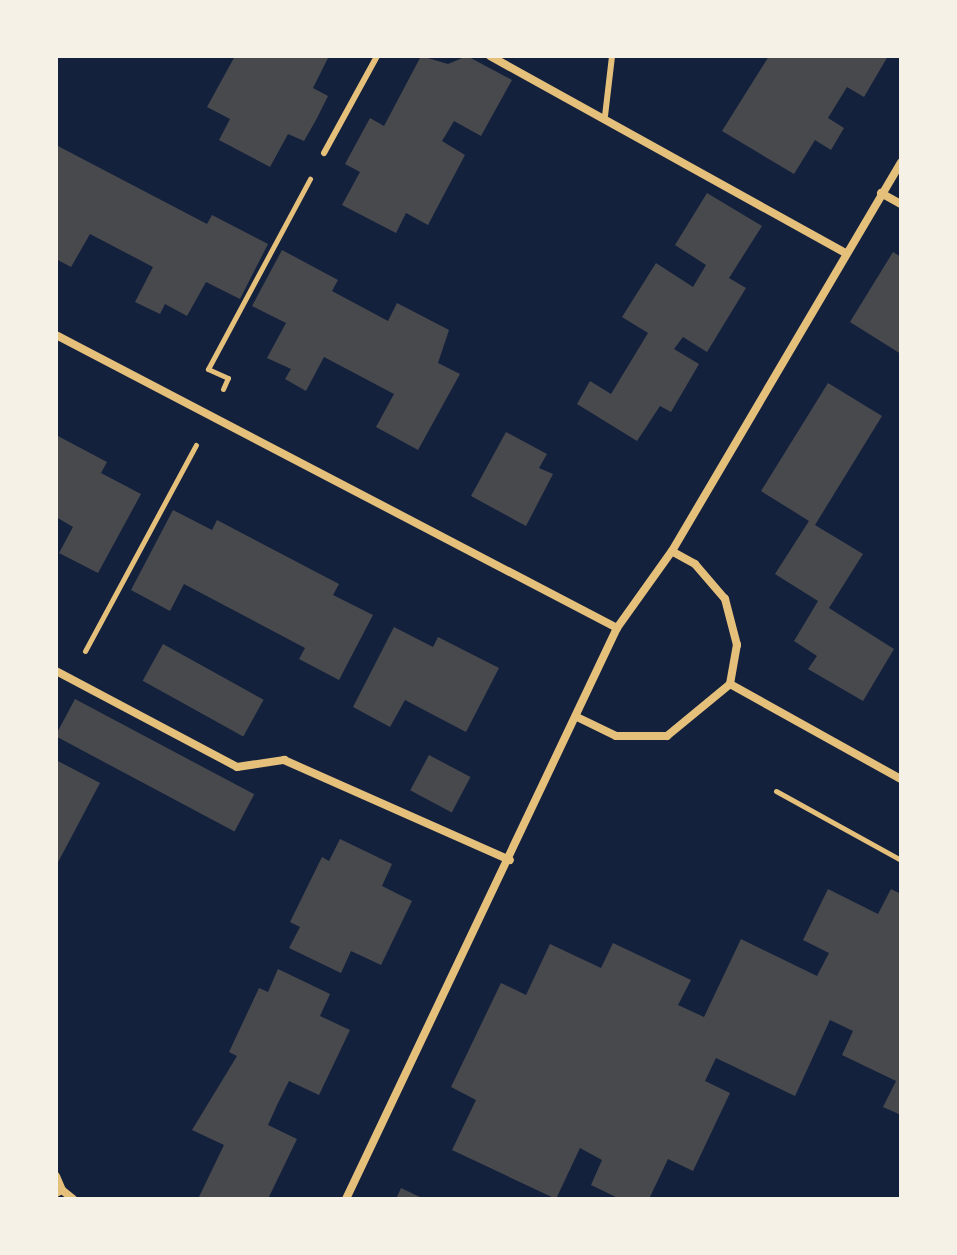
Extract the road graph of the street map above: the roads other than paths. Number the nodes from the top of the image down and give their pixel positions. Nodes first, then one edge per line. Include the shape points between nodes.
1 (377, 56) edge
2 (490, 56) edge
3 (612, 56) edge
4 (605, 116) junction
5 (324, 153) dead end
6 (901, 162) edge
7 (881, 193) junction
8 (901, 204) edge
9 (845, 253) junction
10 (56, 335) edge
11 (672, 551) junction
12 (617, 628) junction
13 (56, 671) edge
14 (730, 684) junction
15 (579, 718) junction
16 (901, 779) edge
17 (510, 860) junction
18 (56, 1176) edge
19 (59, 1191) edge
20 (73, 1199) edge
21 (346, 1199) edge

1 - 5 lane
2 - 4 street
3 - 4 lane
4 - 9 street
6 - 7 street
7 - 8 street
7 - 9 street
9 - 11 street
10 - 12 street
11 - 12 street
11 - 14 street via 695,564 725,599 737,645
12 - 15 street
13 - 17 street via 237,767 284,760
14 - 15 street via 667,736 616,736
14 - 16 street
15 - 17 street
17 - 21 street
18 - 19 street
19 - 20 street

